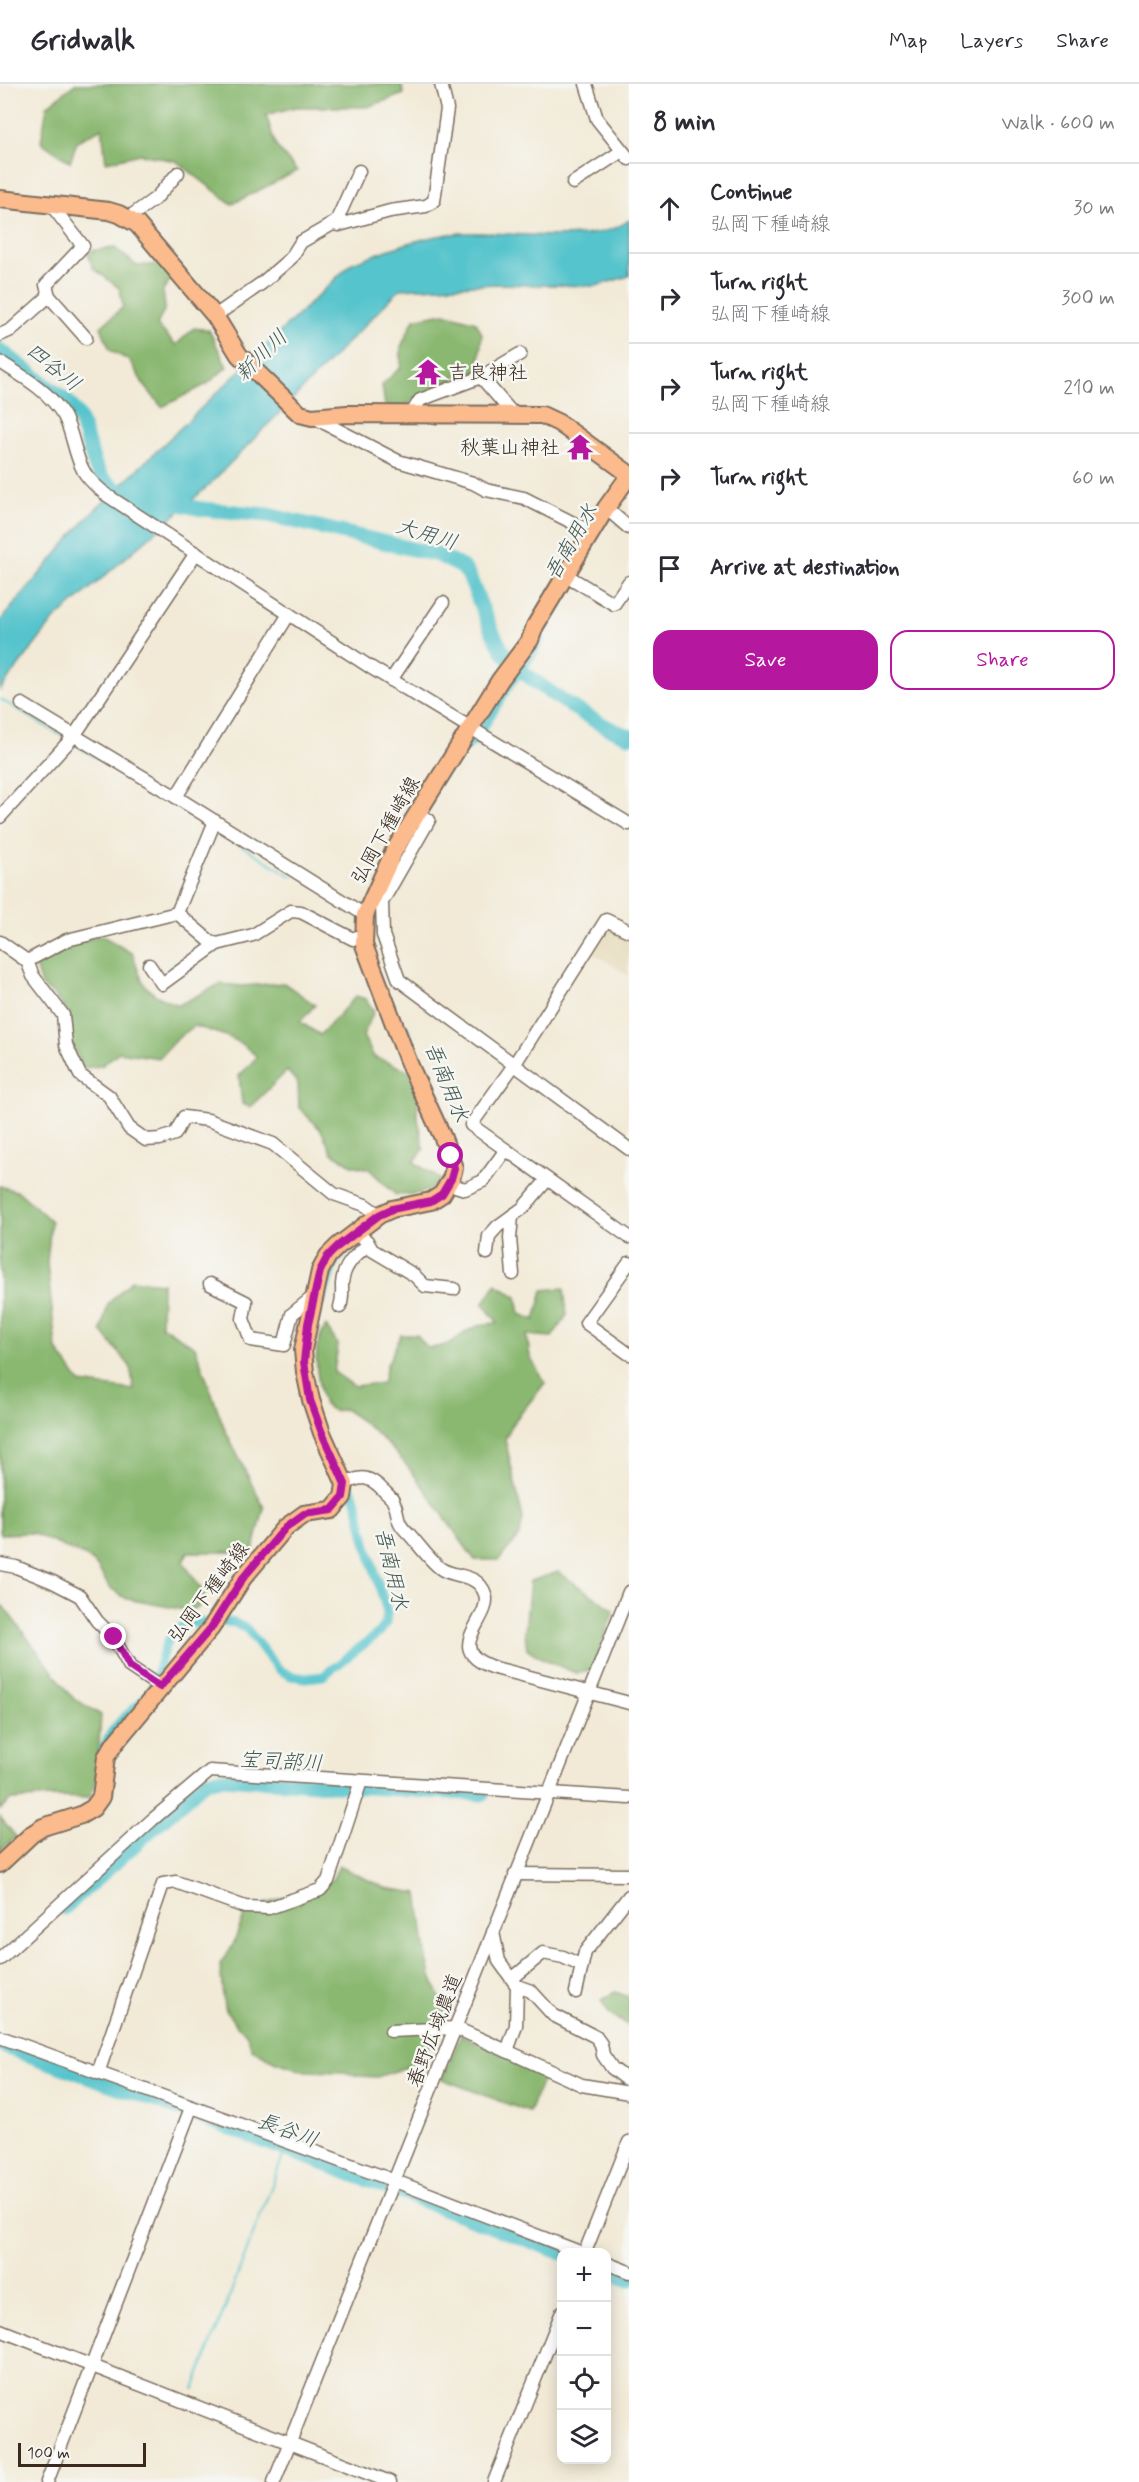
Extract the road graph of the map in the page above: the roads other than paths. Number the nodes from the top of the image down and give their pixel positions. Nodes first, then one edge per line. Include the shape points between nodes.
1 (441, 84) edge
2 (586, 84) edge
3 (626, 155) edge
4 (359, 171) dead end
5 (178, 173) dead end
6 (573, 183) dead end
7 (0, 199) edge
8 (52, 206) junction
9 (128, 218) junction
10 (333, 224) junction
11 (49, 297) junction
12 (215, 316) junction
13 (2, 333) edge
14 (86, 338) dead end
15 (520, 354) dead end
16 (0, 362) edge
17 (481, 377) junction
18 (513, 414) junction
19 (410, 416) junction
20 (312, 417) junction
21 (629, 475) edge
22 (608, 510) junction
23 (629, 528) edge
24 (593, 533) junction
25 (196, 554) junction
26 (569, 576) junction
27 (629, 582) edge
28 (443, 603) dead end
29 (289, 614) junction
30 (392, 680) junction
31 (22, 704) dead end
32 (478, 731) junction
33 (71, 740) junction
34 (176, 796) junction
35 (421, 816) junction
36 (0, 817) edge
37 (215, 821) junction
38 (629, 824) edge
39 (177, 913) junction
40 (629, 931) edge
41 (370, 932) junction
42 (0, 942) edge
43 (217, 944) junction
44 (27, 961) junction
45 (149, 965) dead end
46 (514, 1065) junction
47 (629, 1149) edge
48 (505, 1151) junction
49 (547, 1180) junction
50 (453, 1186) junction
51 (379, 1215) junction
52 (512, 1216) junction
53 (629, 1237) edge
54 (362, 1238) junction
55 (487, 1253) dead end
56 (629, 1263) edge
57 (513, 1275) dead end
58 (210, 1284) dead end
59 (454, 1289) dead end
60 (313, 1297) junction
61 (340, 1307) dead end
62 (629, 1354) edge
63 (349, 1481) junction
64 (0, 1564) edge
65 (629, 1592) edge
66 (156, 1684) junction
67 (590, 1692) junction
68 (629, 1703) edge
69 (361, 1781) junction
70 (629, 1798) edge
71 (547, 1799) junction
72 (0, 1864) edge
73 (515, 1874) junction
74 (629, 1875) edge
75 (629, 1896) edge
76 (493, 1932) junction
77 (0, 1959) edge
78 (580, 1965) junction
79 (515, 1982) junction
80 (576, 1992) dead end
81 (456, 2028) junction
82 (391, 2031) dead end
83 (0, 2037) edge
84 (507, 2051) junction
85 (98, 2073) junction
86 (629, 2081) edge
87 (629, 2093) edge
88 (191, 2108) junction
89 (629, 2142) edge
90 (395, 2181) junction
91 (566, 2248) edge
92 (587, 2248) edge
93 (611, 2265) edge
94 (629, 2272) edge
95 (557, 2322) edge
96 (0, 2330) edge
97 (91, 2366) junction
98 (290, 2442) junction
99 (47, 2482) edge
100 (274, 2482) edge
101 (390, 2482) edge
102 (494, 2482) edge

1 - 10 street via 447,109 434,201 426,206
2 - 3 street via 597,119
3 - 6 street
4 - 10 street
5 - 9 street via 156,198
7 - 8 main road
8 - 9 main road via 109,211
8 - 11 street via 83,246 46,285
9 - 12 main road via 143,230
10 - 12 street via 301,242 291,258 262,283
11 - 13 street via 11,330
11 - 14 street
12 - 20 main road via 239,355 294,409
15 - 17 street
16 - 25 street via 53,401 65,417 82,469 90,481
17 - 18 street
17 - 19 street via 420,400
18 - 19 main road
18 - 21 main road via 550,417
19 - 20 main road
20 - 24 street via 398,461 486,490 524,498
21 - 22 main road, 弘岡下種崎線
22 - 23 street
22 - 24 main road, 弘岡下種崎線
24 - 26 main road, 弘岡下種崎線
25 - 29 street
25 - 33 street
26 - 27 street via 614,604
26 - 32 main road, 弘岡下種崎線 via 500,680
28 - 30 street
29 - 30 street
29 - 34 street
30 - 32 street
31 - 33 street
32 - 35 main road, 弘岡下種崎線
32 - 38 street
33 - 34 street
33 - 36 street
34 - 37 street
35 - 41 street
35 - 41 main road, 弘岡下種崎線 via 394,851
37 - 39 street
37 - 41 street
39 - 43 street
39 - 44 street via 67,940
40 - 46 street via 606,920
41 - 43 street via 353,939 301,912 291,911 253,935
41 - 46 street via 399,980
41 - 50 main road via 363,945 410,1066 451,1156
42 - 44 street
43 - 45 street via 162,984
44 - 51 street via 33,976 63,1015 66,1045 80,1075 109,1096 129,1128 146,1140 160,1139 175,1134 184,1117 208,1120 273,1144 334,1194
46 - 47 street
46 - 48 street via 471,1125
48 - 49 street
48 - 50 street via 483,1181 465,1190
49 - 52 street
49 - 53 street
50 - 51 main road via 431,1201
51 - 54 main road
52 - 55 street via 489,1236
52 - 57 street
54 - 59 street via 372,1250 425,1286
54 - 60 main road via 328,1256
54 - 61 street via 345,1271
56 - 62 street via 586,1323
58 - 60 street via 246,1302 243,1319 251,1340 284,1345 292,1314
60 - 63 main road via 303,1350 310,1400 322,1433
63 - 66 main road, 弘岡下種崎線 via 332,1510 304,1514 286,1527 243,1578 211,1628
63 - 67 street via 369,1478 376,1482 393,1501 397,1521 435,1563 478,1583 487,1604 470,1637 478,1661
64 - 66 street via 16,1567 80,1596 114,1637 130,1667
65 - 67 street, 春野広域農道
66 - 72 main road, 弘岡下種崎線 via 106,1757 101,1797 93,1808 43,1827
67 - 68 street
67 - 71 street, 春野広域農道
69 - 71 street
69 - 77 street via 210,1771
69 - 85 street via 328,1881 320,1890 269,1908 244,1907 176,1882 163,1884
70 - 71 street
71 - 73 street, 春野広域農道
73 - 74 street
73 - 76 street, 春野広域農道
75 - 78 street via 585,1952
76 - 79 street via 499,1961
76 - 81 street, 春野広域農道
78 - 79 street via 543,1953
78 - 80 street
79 - 84 street via 516,2026
79 - 86 street via 531,1991 553,2015 596,2037 612,2068
81 - 82 street
81 - 84 street
81 - 90 street, 春野広域農道
83 - 85 street
84 - 87 street via 582,2085
85 - 88 street
88 - 90 street
88 - 97 street
89 - 92 street
90 - 91 street
90 - 98 street, 春野広域農道
93 - 94 street
95 - 102 street
96 - 97 street
97 - 98 street
97 - 99 street
98 - 100 street, 春野広域農道
98 - 101 street

